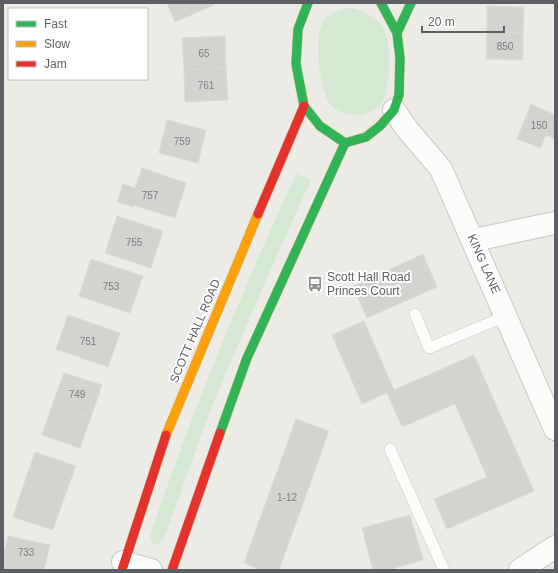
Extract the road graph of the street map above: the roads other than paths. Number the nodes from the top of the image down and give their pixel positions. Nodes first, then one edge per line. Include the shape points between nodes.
1 (308, 3) edge
2 (380, 3) edge
3 (411, 3) edge
4 (397, 33) junction
5 (304, 106) junction
6 (394, 110) junction
7 (345, 143) junction
8 (555, 223) edge
9 (474, 240) junction
10 (415, 314) dead end
11 (506, 316) junction
12 (555, 429) edge
13 (390, 449) dead end
14 (555, 547) edge
15 (122, 566) edge
16 (152, 570) edge
17 (172, 570) edge
18 (444, 570) edge
19 (520, 570) edge

1 - 5 highway via 298,29 296,64
2 - 4 highway
3 - 4 highway
4 - 6 highway via 400,78 399,95
5 - 7 highway via 320,126
5 - 15 highway, SCOTT HALL ROAD via 170,421
6 - 7 highway via 366,137
6 - 9 street, KING LANE via 441,169
7 - 17 highway via 247,358
8 - 9 street
9 - 11 street, KING LANE
10 - 11 lane via 428,348
11 - 12 street, KING LANE
13 - 18 lane
14 - 19 street
15 - 16 street

